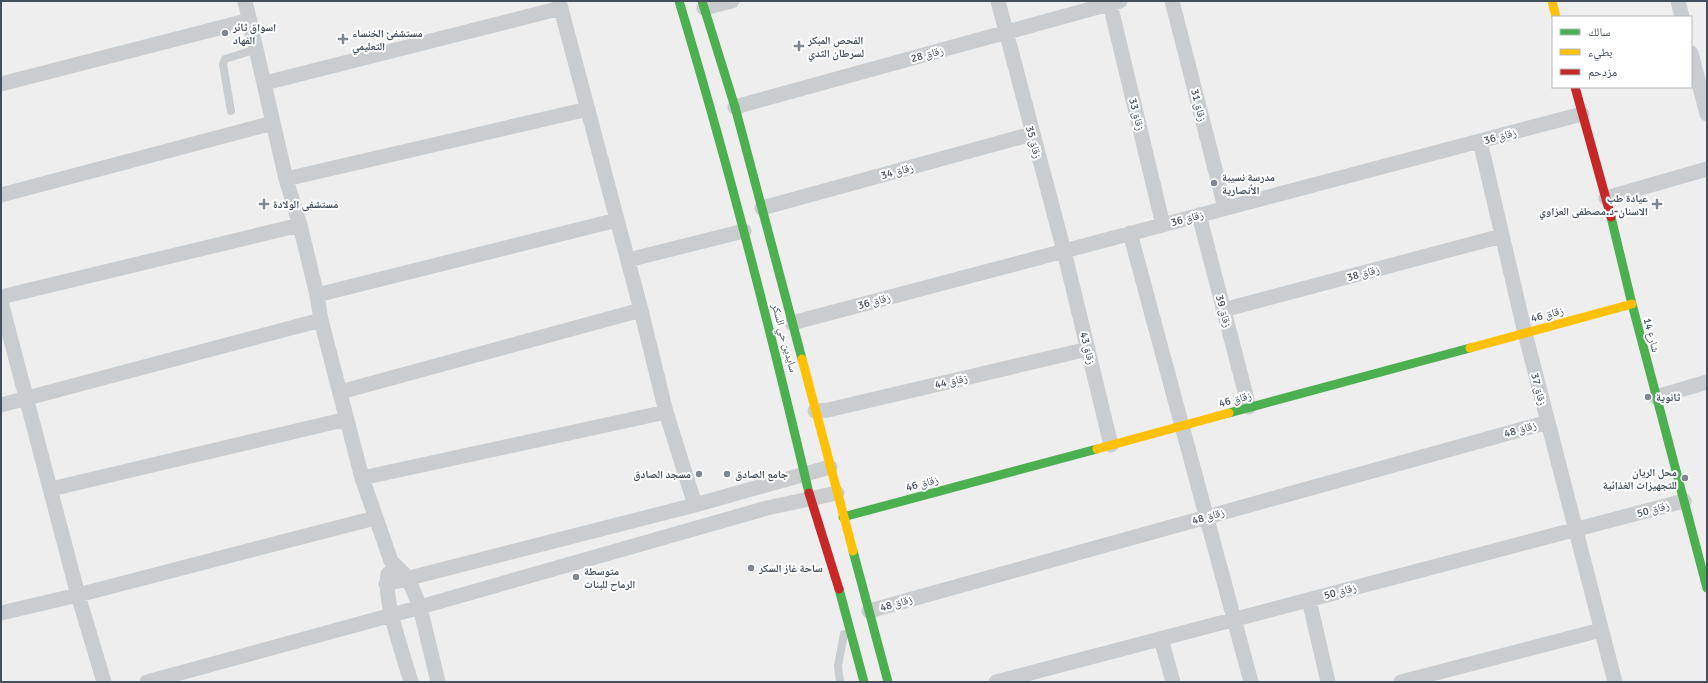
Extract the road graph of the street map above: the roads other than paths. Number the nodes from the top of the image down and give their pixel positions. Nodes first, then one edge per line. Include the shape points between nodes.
1 (245, 1) edge
2 (679, 1) edge
3 (732, 1) edge
4 (998, 1) edge
5 (1172, 1) edge
6 (1552, 1) edge
7 (1678, 1) edge
8 (1115, 2) edge
9 (560, 4) edge
10 (703, 5) edge
11 (1072, 7) edge
12 (1556, 16) edge
13 (1682, 16) edge
14 (250, 20) junction
15 (1006, 32) junction
16 (257, 49) junction
17 (1697, 58) edge
18 (265, 83) junction
19 (1, 84) edge
20 (1575, 88) edge
21 (734, 107) junction
22 (588, 109) junction
23 (231, 111) dead end
24 (1582, 114) junction
25 (1707, 114) edge
26 (273, 123) junction
27 (1032, 134) junction
28 (1480, 141) junction
29 (1707, 169) edge
30 (286, 179) junction
31 (1, 195) edge
32 (1606, 198) junction
33 (762, 208) junction
34 (1225, 208) junction
35 (1199, 215) junction
36 (617, 220) junction
37 (300, 225) junction
38 (1163, 225) junction
39 (744, 231) junction
40 (1130, 234) junction
41 (1502, 236) junction
42 (1064, 251) junction
43 (628, 260) junction
44 (317, 295) junction
45 (1, 297) edge
46 (1, 302) edge
47 (1632, 304) junction
48 (641, 310) junction
49 (1223, 310) junction
50 (321, 320) junction
51 (792, 323) junction
52 (1525, 333) junction
53 (1088, 349) junction
54 (1707, 382) edge
55 (340, 392) junction
56 (1656, 397) junction
57 (26, 398) junction
58 (1, 405) edge
59 (1249, 407) junction
60 (815, 411) junction
61 (666, 412) junction
62 (347, 419) junction
63 (1548, 422) junction
64 (1181, 426) junction
65 (1111, 445) junction
66 (830, 467) junction
67 (806, 475) junction
68 (362, 478) junction
69 (50, 489) junction
70 (837, 493) junction
71 (812, 499) junction
72 (1684, 501) junction
73 (695, 505) junction
74 (844, 517) junction
75 (1206, 517) junction
76 (375, 518) junction
77 (1575, 529) junction
78 (391, 561) junction
79 (408, 578) junction
80 (386, 584) junction
81 (1707, 588) edge
82 (78, 595) junction
83 (1309, 600) junction
84 (420, 607) junction
85 (869, 611) junction
86 (1, 613) edge
87 (392, 615) junction
88 (847, 616) junction
89 (1234, 619) junction
90 (1601, 630) junction
91 (1161, 639) junction
92 (104, 682) edge
93 (147, 682) edge
94 (411, 682) edge
95 (438, 682) edge
96 (840, 682) edge
97 (864, 682) edge
98 (888, 682) edge
99 (996, 682) edge
100 (1173, 682) edge
101 (1251, 682) edge
102 (1328, 682) edge
103 (1401, 682) edge
104 (1614, 682) edge

1 - 14 street
2 - 39 street, سايدين حي السكر via 713,113
3 - 10 street
4 - 15 street, زقاق 35
5 - 34 street, زقاق 31
6 - 12 street
7 - 13 street
8 - 11 street, زقاق 28
8 - 38 street, زقاق 33
9 - 18 street
9 - 22 street
10 - 21 street, سايدين حي السكر
11 - 15 street, زقاق 28
14 - 16 street
14 - 19 street
15 - 21 street, زقاق 28
15 - 27 street, زقاق 35
16 - 18 street
16 - 23 lane via 225,59 223,64
17 - 25 street
18 - 26 street
20 - 24 street, شارع 14
21 - 33 street, سايدين حي السكر
22 - 30 street
22 - 36 street
24 - 28 street, زقاق 36
24 - 32 street, شارع 14
26 - 30 street
26 - 31 street
27 - 33 street, زقاق 34
27 - 42 street, زقاق 35
28 - 34 street, زقاق 36
28 - 41 street, زقاق 37
29 - 32 street
30 - 37 street
32 - 47 street, شارع 14
33 - 51 street, سايدين حي السكر
34 - 35 street, زقاق 36
35 - 38 street, زقاق 36
35 - 49 street, زقاق 39
36 - 43 street
36 - 44 street
37 - 44 street
37 - 45 street
38 - 40 street, زقاق 36
39 - 43 street
39 - 67 street, سايدين حي السكر
40 - 42 street, زقاق 36
40 - 64 street
41 - 49 street, زقاق 38
41 - 52 street, زقاق 37
42 - 51 street, زقاق 36
42 - 53 street, زقاق 43
43 - 48 street
44 - 50 street
46 - 57 street
47 - 52 street, زقاق 46
47 - 56 street, شارع 14
48 - 55 street
48 - 61 street
49 - 59 street, زقاق 39
50 - 55 street
50 - 57 street
51 - 60 street, سايدين حي السكر
52 - 59 street, زقاق 46
52 - 63 street, زقاق 37
53 - 60 street, زقاق 44
53 - 65 street, زقاق 43
54 - 56 street
55 - 62 street
56 - 72 street, شارع 14
57 - 58 street
57 - 69 street
59 - 64 street, زقاق 46
60 - 66 street, سايدين حي السكر
61 - 68 street
61 - 73 street
62 - 68 street
62 - 69 street
63 - 75 street, زقاق 48
63 - 77 street, زقاق 37
64 - 65 street, زقاق 46
64 - 75 street
65 - 74 street, زقاق 46
66 - 67 street
66 - 70 street, سايدين حي السكر
67 - 71 street, سايدين حي السكر
67 - 73 street
68 - 76 street
69 - 82 street
70 - 71 street
70 - 74 street, سايدين حي السكر
71 - 84 street via 767,508
71 - 88 street, سايدين حي السكر
72 - 77 street, زقاق 50
72 - 81 street, شارع 14
73 - 79 street
74 - 85 street, سايدين حي السكر
75 - 85 street, زقاق 48
75 - 89 street
76 - 78 street
76 - 82 street
77 - 83 street, زقاق 50
77 - 90 street, زقاق 37
78 - 79 street
78 - 80 street
79 - 80 street
79 - 84 street
80 - 87 street
82 - 86 street
82 - 92 street
83 - 89 street, زقاق 50
83 - 102 street
84 - 87 street
84 - 95 street
85 - 98 street, سايدين حي السكر
87 - 93 street
87 - 94 street
88 - 96 lane via 838,666
88 - 97 street, سايدين حي السكر
89 - 91 street, زقاق 50
89 - 101 street
90 - 103 street
90 - 104 street, زقاق 37
91 - 99 street, زقاق 50
91 - 100 street

